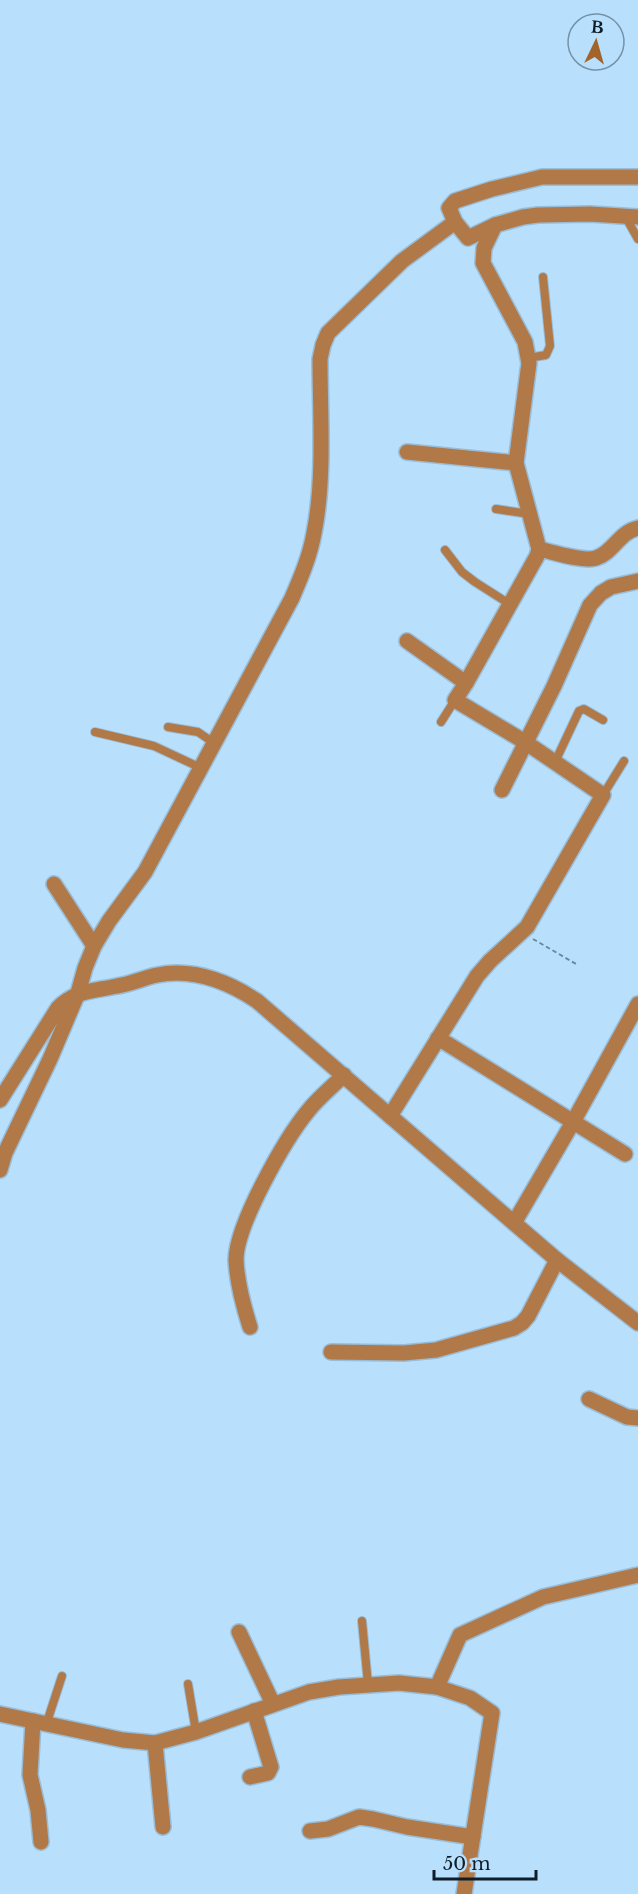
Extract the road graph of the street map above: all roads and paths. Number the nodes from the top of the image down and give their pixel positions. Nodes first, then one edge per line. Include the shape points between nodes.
1 (638, 177) edge
2 (632, 217) edge
3 (495, 225) junction
4 (460, 228) junction
5 (638, 239) edge
6 (543, 278) dead end
7 (528, 358) junction
8 (407, 452) dead end
9 (516, 463) junction
10 (496, 509) dead end
11 (531, 514) junction
12 (638, 528) edge
13 (539, 549) junction
14 (445, 550) dead end
15 (638, 580) edge
16 (511, 605) junction
17 (406, 641) dead end
18 (466, 683) junction
19 (455, 700) junction
20 (603, 720) dead end
21 (441, 722) dead end
22 (168, 727) dead end
23 (95, 732) dead end
24 (525, 742) junction
25 (214, 743) junction
26 (624, 761) dead end
27 (555, 762) junction
28 (201, 768) junction
29 (502, 790) dead end
30 (603, 795) junction
31 (54, 884) dead end
32 (522, 933) junction
33 (94, 946) junction
34 (578, 965) dead end
35 (78, 993) junction
36 (638, 1004) edge
37 (438, 1038) junction
38 (344, 1075) junction
39 (0, 1100) edge
40 (390, 1116) junction
41 (573, 1122) junction
42 (625, 1154) dead end
43 (0, 1170) edge
44 (514, 1223) junction
45 (557, 1260) junction
46 (638, 1323) edge
47 (250, 1327) dead end
48 (331, 1352) dead end
49 (589, 1399) dead end
50 (638, 1418) edge
51 (638, 1575) edge
52 (362, 1621) dead end
53 (239, 1632) dead end
54 (62, 1676) dead end
55 (188, 1684) dead end
56 (369, 1684) junction
57 (437, 1687) junction
58 (273, 1704) junction
59 (254, 1711) junction
60 (0, 1714) edge
61 (40, 1723) junction
62 (196, 1732) junction
63 (155, 1743) junction
64 (250, 1777) dead end
65 (163, 1827) dead end
66 (310, 1831) dead end
67 (473, 1837) junction
68 (41, 1842) dead end
69 (464, 1894) edge

1 - 4 street via 542,177 509,184 452,203 449,211
2 - 3 street via 538,215
2 - 5 lane
3 - 4 street via 470,238
3 - 7 street via 484,248 483,263 525,342
4 - 25 street via 402,261 328,333 320,359 320,490 309,556 292,598
6 - 7 lane via 550,346 546,355
7 - 9 street
8 - 9 street
9 - 11 street
10 - 11 lane
11 - 13 street
12 - 13 street via 630,530 595,559
13 - 16 street
14 - 16 lane via 469,577
15 - 24 street via 611,587 590,605
16 - 18 street
17 - 18 street
18 - 19 street
19 - 21 lane
19 - 24 street
20 - 27 lane via 579,711
22 - 25 lane via 198,732
23 - 28 lane via 154,746
24 - 27 street
24 - 29 street
25 - 28 street
26 - 30 lane
27 - 30 street
28 - 33 street via 145,872
30 - 32 street
31 - 33 street
32 - 34 path
32 - 37 street via 477,976
33 - 35 street
35 - 38 street via 170,973 225,983 257,1001
35 - 39 street via 58,1008
35 - 43 street
36 - 41 street
37 - 40 street
37 - 41 street
38 - 40 street
38 - 47 street via 293,1131 253,1204 242,1233 237,1269 239,1292
40 - 44 street
41 - 42 street
41 - 44 street
44 - 45 street
45 - 46 street
45 - 48 street via 528,1316 514,1328 436,1350
49 - 50 street via 627,1417
51 - 57 street via 543,1597 460,1635
52 - 56 lane
53 - 58 street
54 - 61 lane
55 - 62 lane
56 - 57 street
56 - 58 street via 309,1692
57 - 67 street via 470,1698 492,1713
58 - 59 street
59 - 62 street
59 - 64 street via 271,1767 268,1773
60 - 61 street
61 - 63 street
61 - 68 street via 30,1775
62 - 63 street
63 - 65 street
66 - 67 street via 328,1829 359,1817
67 - 69 street

